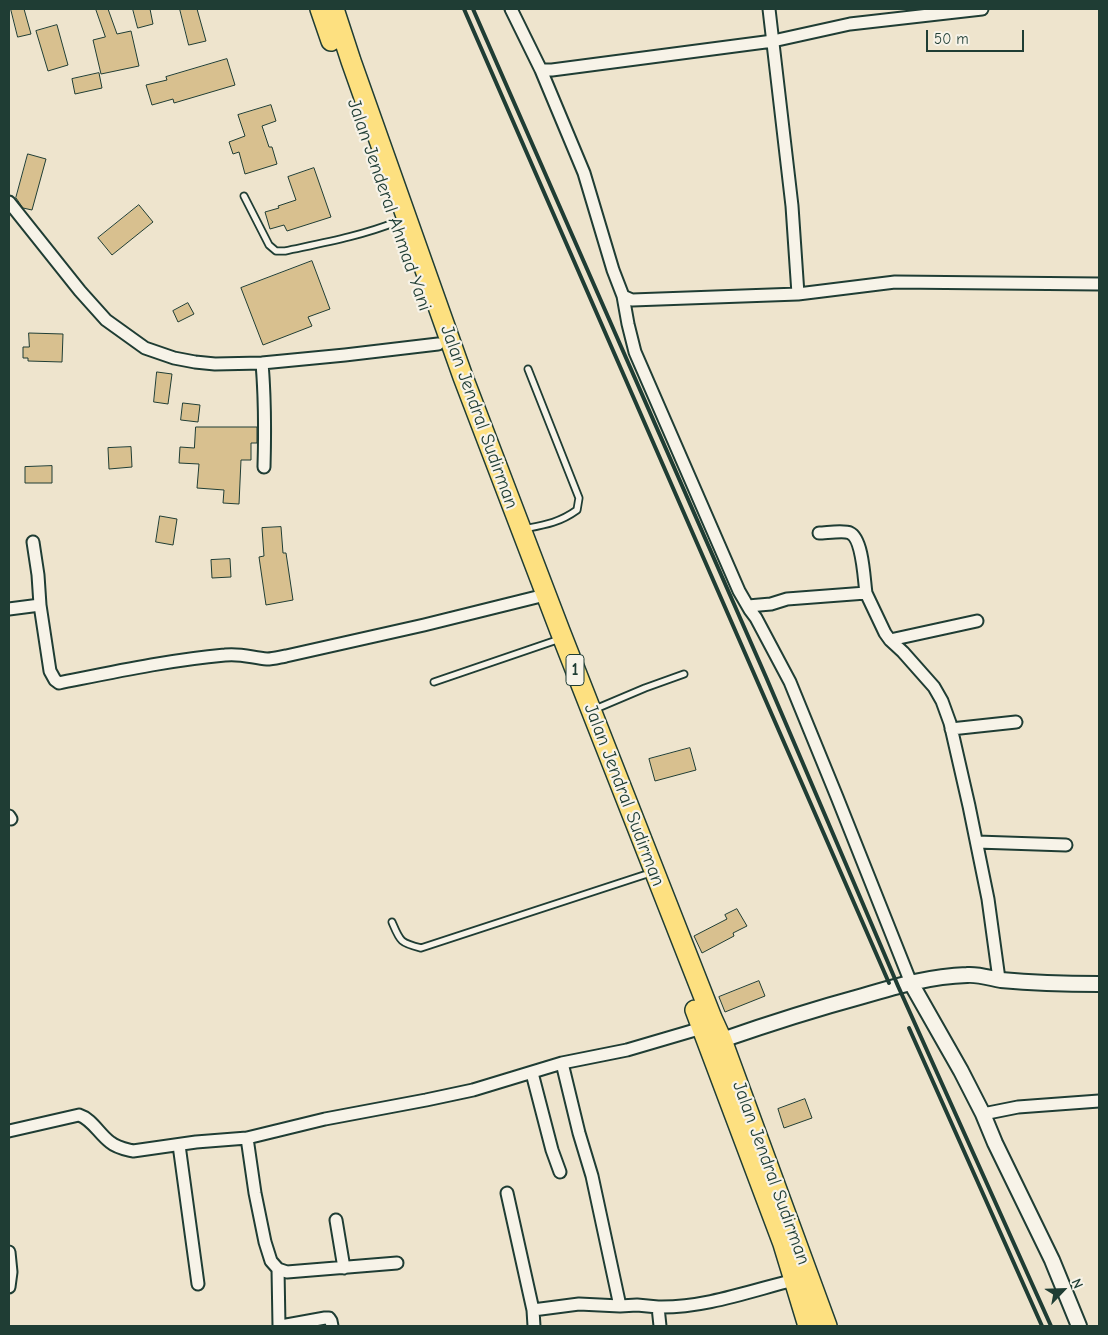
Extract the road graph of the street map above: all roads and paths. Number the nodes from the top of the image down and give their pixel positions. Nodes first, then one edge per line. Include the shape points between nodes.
1 (320, 9) edge
2 (334, 9) edge
3 (511, 9) edge
4 (769, 9) edge
5 (982, 9) edge
6 (909, 13) edge
7 (773, 41) junction
8 (541, 70) junction
9 (244, 196) dead end
10 (9, 202) edge
11 (396, 222) junction
12 (1099, 284) edge
13 (798, 294) junction
14 (623, 296) junction
15 (438, 344) junction
16 (262, 363) junction
17 (528, 369) dead end
18 (264, 467) dead end
19 (521, 529) junction
20 (819, 533) dead end
21 (33, 542) dead end
22 (866, 593) junction
23 (537, 597) junction
24 (40, 605) junction
25 (748, 606) junction
26 (9, 609) edge
27 (977, 621) dead end
28 (890, 640) junction
29 (554, 641) junction
30 (684, 674) dead end
31 (434, 682) dead end
32 (591, 711) junction
33 (1016, 722) dead end
34 (951, 729) junction
35 (977, 842) junction
36 (1066, 845) dead end
37 (644, 875) junction
38 (392, 922) dead end
39 (999, 979) junction
40 (911, 983) junction
41 (1099, 984) edge
42 (702, 1028) junction
43 (722, 1040) junction
44 (562, 1064) junction
45 (532, 1073) junction
46 (1099, 1101) edge
47 (983, 1114) junction
48 (9, 1131) edge
49 (248, 1138) junction
50 (179, 1145) junction
51 (560, 1172) dead end
52 (507, 1193) dead end
53 (336, 1220) dead end
54 (9, 1252) edge
55 (397, 1263) dead end
56 (344, 1268) junction
57 (278, 1269) junction
58 (794, 1280) junction
59 (198, 1284) dead end
60 (9, 1287) edge
61 (620, 1306) junction
62 (658, 1307) junction
63 (533, 1310) junction
64 (280, 1326) edge
65 (332, 1326) edge
66 (534, 1326) edge
67 (660, 1326) edge
68 (808, 1326) edge
69 (827, 1326) edge
70 (1079, 1326) edge

1 - 11 highway, Jalan Jenderal Ahmad Yani / 1
2 - 19 highway, Jalan Jendral Sudirman / 1 via 460,368
3 - 8 street
4 - 7 street
5 - 6 street
6 - 7 street
7 - 8 street
7 - 13 street via 792,206
8 - 14 street via 584,173
9 - 11 lane via 269,245 276,251 342,238
10 - 16 street via 98,312 145,348 194,362
11 - 15 highway, Jalan Jenderal Ahmad Yani / 1
12 - 13 street via 895,282
13 - 14 street via 632,300
14 - 25 street via 635,352 735,583
15 - 16 street
15 - 23 highway, Jalan Jenderal Ahmad Yani / 1
16 - 18 street
17 - 19 lane via 579,498 577,510 567,517
19 - 32 highway, Jalan Jendral Sudirman / 1
20 - 22 street via 850,533 855,537 860,546
21 - 24 street
22 - 25 street via 787,599
22 - 28 street
23 - 24 street via 286,656 268,659 228,654 200,657 58,683 50,671
23 - 29 highway, Jalan Jenderal Ahmad Yani / 1
24 - 26 street
25 - 40 street via 790,682
27 - 28 street
28 - 34 street via 934,687
29 - 31 lane
29 - 37 highway, Jalan Jenderal Ahmad Yani / 1
30 - 32 lane
32 - 43 highway, Jalan Jendral Sudirman / 1
33 - 34 street
34 - 35 street
35 - 36 street
35 - 39 street
37 - 38 lane via 421,948 399,939
37 - 42 highway, Jalan Jenderal Ahmad Yani / 1
39 - 40 street via 970,974
39 - 41 street
40 - 43 street
40 - 47 street
42 - 44 street via 627,1050
42 - 58 highway, Jalan Jenderal Ahmad Yani / 1
43 - 69 highway, Jalan Jendral Sudirman / 1
44 - 45 street
44 - 61 street via 592,1176
45 - 49 street via 473,1090 325,1119
45 - 51 street
46 - 47 street via 1018,1106
47 - 70 street via 1052,1260
48 - 50 street via 79,1115 110,1142 124,1149 133,1151
49 - 50 street
49 - 57 street via 265,1242 271,1261
50 - 59 street
52 - 63 street
53 - 56 street
54 - 60 street
55 - 56 street
56 - 57 street via 287,1272
57 - 64 street
58 - 62 street via 711,1302
58 - 68 highway, Jalan Jenderal Ahmad Yani / 1
61 - 62 street
61 - 63 street via 579,1304
62 - 67 street
63 - 66 street
64 - 65 street via 325,1318 329,1318

